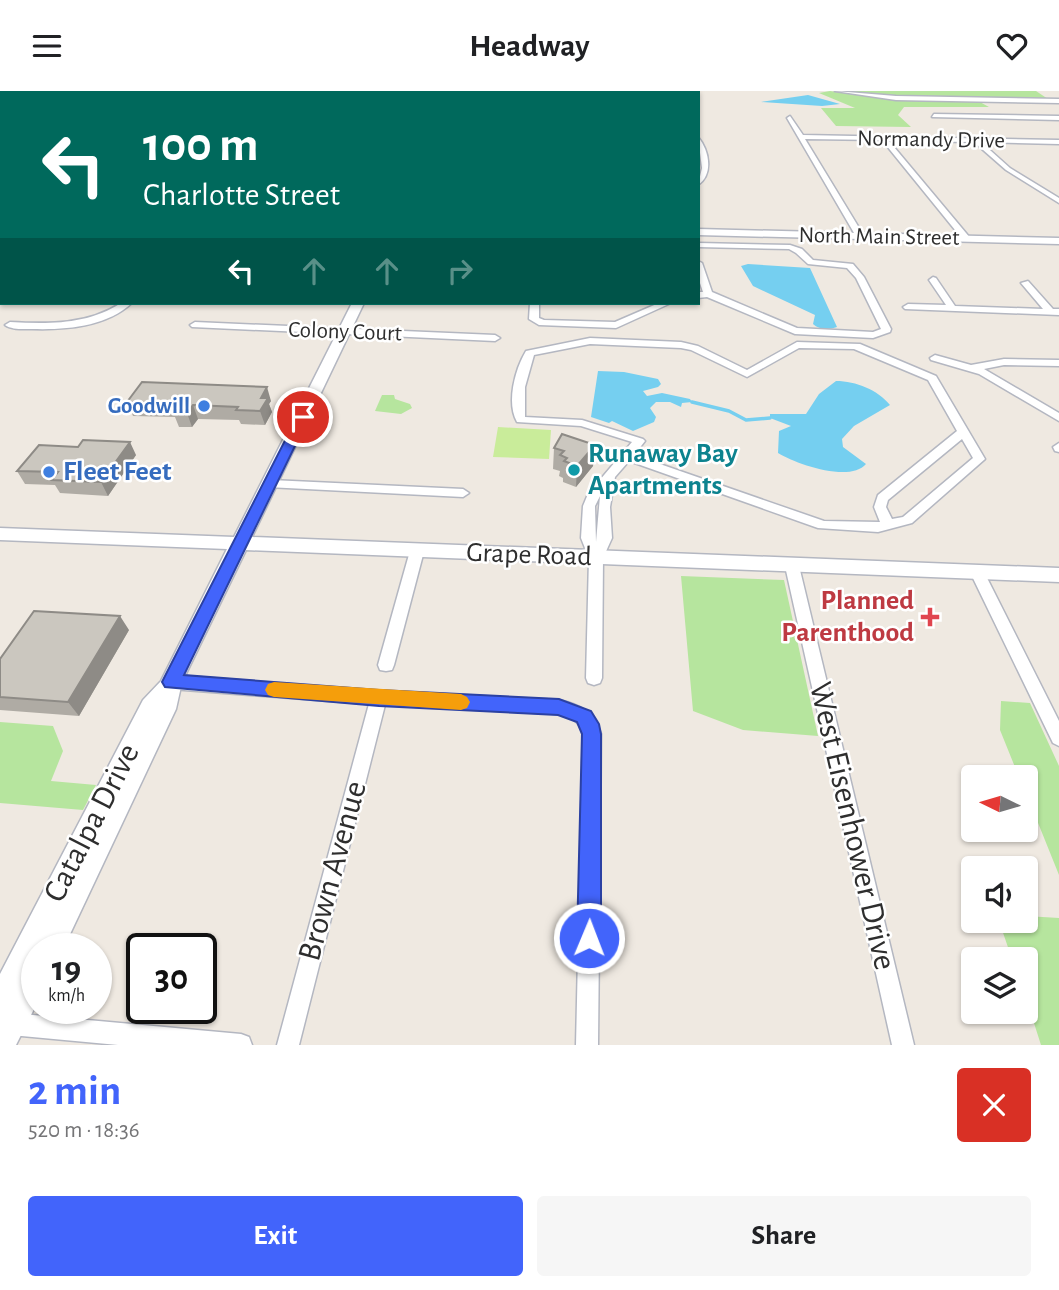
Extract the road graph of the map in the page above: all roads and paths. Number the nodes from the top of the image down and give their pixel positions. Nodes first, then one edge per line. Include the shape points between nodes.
1 (838, 91) edge
2 (985, 99) junction
3 (1059, 101) edge
4 (993, 105) dead end
5 (1001, 111) dead end
6 (934, 116) dead end
7 (1009, 117) junction
8 (790, 118) dead end
9 (1059, 118) edge
10 (802, 137) junction
11 (884, 139) junction
12 (975, 140) junction
13 (1055, 142) edge
14 (700, 147) edge
15 (1059, 148) edge
16 (700, 180) edge
17 (1059, 201) edge
18 (700, 232) edge
19 (860, 236) junction
20 (967, 239) junction
21 (1059, 241) edge
22 (700, 245) edge
23 (700, 275) edge
24 (933, 281) dead end
25 (1025, 283) dead end
26 (703, 294) edge
27 (124, 305) edge
28 (357, 305) edge
29 (535, 305) edge
30 (662, 305) edge
31 (908, 307) dead end
32 (953, 309) junction
33 (1055, 312) edge
34 (10, 325) dead end
35 (195, 325) dead end
36 (344, 332) junction
37 (495, 338) dead end
38 (935, 358) dead end
39 (1059, 363) edge
40 (973, 368) junction
41 (1059, 418) edge
42 (963, 432) junction
43 (626, 456) junction
44 (271, 484) junction
45 (463, 493) dead end
46 (889, 526) junction
47 (0, 534) edge
48 (239, 545) junction
49 (416, 551) junction
50 (596, 558) junction
51 (792, 566) junction
52 (977, 572) junction
53 (1059, 575) edge
54 (386, 665) dead end
55 (594, 678) dead end
56 (172, 682) junction
57 (379, 698) junction
58 (1059, 738) edge
59 (56, 933) edge
60 (21, 996) edge
61 (3, 1024) edge
62 (242, 1045) edge
63 (288, 1045) edge
64 (587, 1045) edge
65 (903, 1045) edge

1 - 2 street via 896,98
2 - 3 street
2 - 4 street
5 - 7 street
6 - 7 street
7 - 9 street
8 - 10 street
10 - 11 street, Normandy Drive
10 - 19 street
11 - 12 street, Normandy Drive
11 - 20 street
12 - 13 street, Normandy Drive
12 - 17 street via 1007,169
13 - 15 street
14 - 16 street via 706,171
18 - 19 main road, North Main Street
19 - 20 main road, North Main Street
20 - 21 main road, North Main Street
22 - 26 street via 790,247 811,262 850,266 887,328 863,335 795,331
23 - 26 street
24 - 32 street
25 - 33 street
27 - 34 street via 81,323
28 - 36 main road, Catalpa Drive
29 - 30 street via 537,321 609,326
31 - 32 street
32 - 33 street
35 - 36 street, Colony Court
36 - 37 street, Colony Court
36 - 44 main road, Catalpa Drive
38 - 40 street
39 - 40 street via 1004,362
40 - 41 street
42 - 43 street via 932,378 856,346 797,345 747,374 681,345 590,341 530,353 524,363 517,416 530,422 582,423 639,441
42 - 46 street via 882,498 880,507
42 - 46 street via 979,459 907,520
43 - 46 street via 823,525
43 - 50 street via 612,473 604,507 605,538
44 - 45 street
44 - 48 main road, Catalpa Drive
47 - 48 main road, Grape Road
48 - 49 main road, Grape Road
48 - 56 main road, Catalpa Drive
49 - 50 main road, Grape Road
49 - 54 street
50 - 51 main road, Grape Road
50 - 55 street
51 - 52 main road, Grape Road
51 - 65 street, West Eisenhower Drive
52 - 53 main road, Grape Road
52 - 58 street
56 - 57 street
56 - 59 main road, Catalpa Drive via 165,709
56 - 61 main road, Catalpa Drive via 151,707
57 - 63 street, Brown Avenue
57 - 64 street via 559,707 586,718 592,734
60 - 61 main road
61 - 62 street

